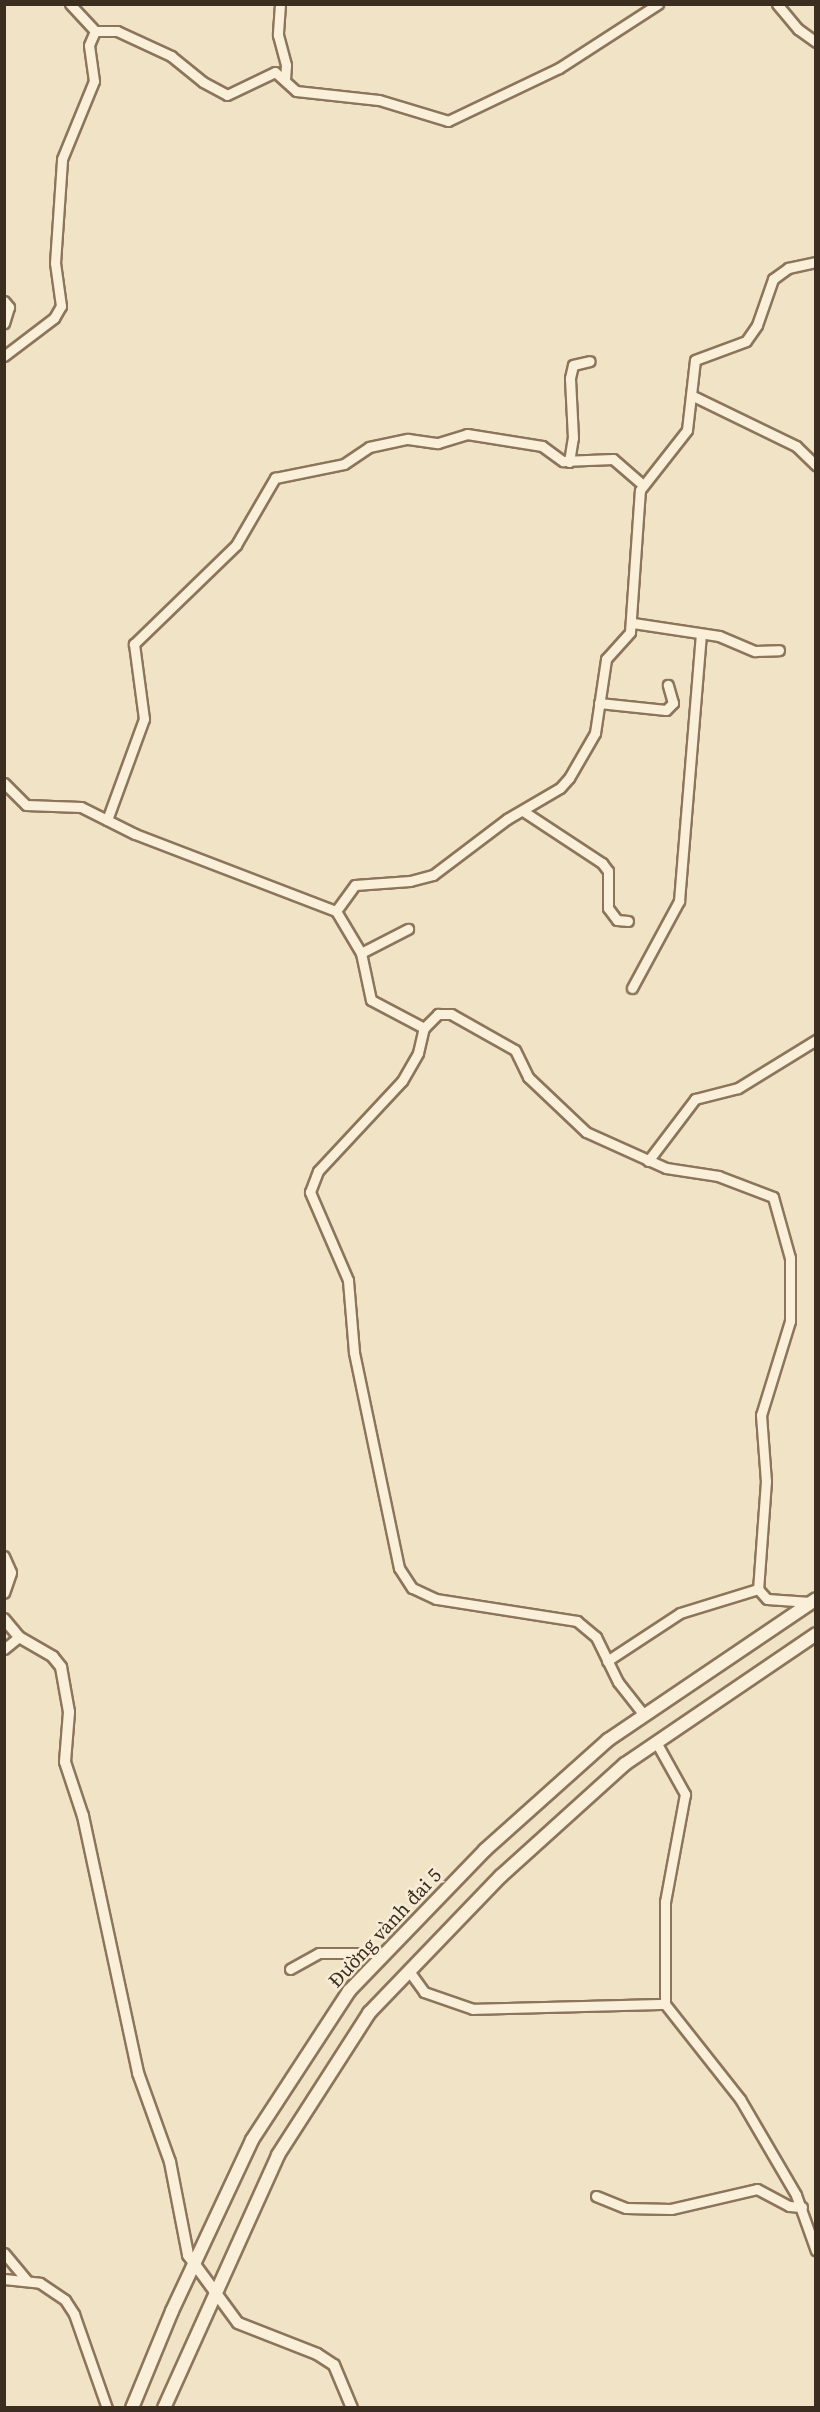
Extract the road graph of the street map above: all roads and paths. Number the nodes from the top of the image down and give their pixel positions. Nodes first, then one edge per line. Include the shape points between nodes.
1 (70, 4) edge
2 (280, 4) edge
3 (658, 4) edge
4 (777, 4) edge
5 (94, 31) junction
6 (816, 42) edge
7 (285, 80) junction
8 (816, 262) edge
9 (4, 301) edge
10 (4, 323) edge
11 (4, 356) edge
12 (590, 361) dead end
13 (691, 395) junction
14 (569, 462) junction
15 (816, 465) edge
16 (642, 484) junction
17 (633, 623) junction
18 (701, 636) junction
19 (779, 650) dead end
20 (668, 685) dead end
21 (599, 704) junction
22 (4, 783) edge
23 (523, 811) junction
24 (107, 820) junction
25 (336, 910) junction
26 (628, 921) dead end
27 (408, 929) dead end
28 (361, 953) junction
29 (632, 988) dead end
30 (424, 1028) junction
31 (816, 1041) edge
32 (648, 1161) junction
33 (4, 1557) edge
34 (758, 1589) junction
35 (4, 1593) edge
36 (813, 1601) edge
37 (4, 1619) edge
38 (816, 1634) edge
39 (20, 1637) junction
40 (4, 1649) edge
41 (607, 1661) junction
42 (644, 1715) junction
43 (656, 1742) junction
44 (385, 1953) junction
45 (290, 1969) dead end
46 (409, 1971) junction
47 (664, 2004) junction
48 (596, 2196) dead end
49 (802, 2207) junction
50 (814, 2237) edge
51 (816, 2251) edge
52 (4, 2253) edge
53 (193, 2265) junction
54 (4, 2279) edge
55 (27, 2280) junction
56 (213, 2293) junction
57 (107, 2408) edge
58 (132, 2408) edge
59 (164, 2408) edge
60 (352, 2408) edge

1 - 5 street
2 - 7 street via 278,35 286,64
3 - 7 street via 558,68 448,121 379,100 301,92
4 - 6 street via 798,29
5 - 7 street via 117,31 169,55 227,95 271,72
5 - 11 street via 89,45 94,81 62,159 55,263 61,306 54,318
8 - 13 street via 788,268 773,279 757,325 746,341 695,360
9 - 10 street via 9,307
12 - 14 street via 573,365 570,378 573,438
13 - 15 street via 796,446
13 - 16 street via 687,430
14 - 16 street via 613,459
14 - 24 street via 542,446 467,434 438,443 408,439 369,447 344,464 275,478 236,546 134,644 144,719
16 - 17 street
17 - 18 street
17 - 21 street via 626,640 606,659
18 - 19 street via 719,636 755,651
18 - 29 street via 679,902
20 - 21 street via 673,703 666,710
21 - 23 street via 595,733 569,778
22 - 24 street via 26,805 72,805
23 - 25 street via 433,875 356,885
23 - 26 street via 602,863 608,872 608,908 617,920
24 - 25 street
25 - 28 street
27 - 28 street
28 - 30 street via 371,1000
30 - 32 street via 445,1012 515,1050 528,1077 578,1126
30 - 41 street via 418,1053 402,1081 318,1171 310,1192 348,1280 354,1352 399,1568 412,1588 436,1599 577,1621 597,1637
31 - 32 street via 738,1088 695,1099
32 - 34 street via 666,1168 718,1176 769,1194 788,1250 788,1334 761,1415 766,1481
33 - 35 street via 11,1567
34 - 36 street via 767,1599
34 - 41 street via 680,1613
36 - 42 main road, Đường vành đai 5
37 - 39 street
38 - 43 main road
39 - 40 street
39 - 53 street via 53,1657 61,1667 69,1712 65,1762 82,1816 138,2073 170,2162 185,2246
41 - 42 street
42 - 44 main road, Đường vành đai 5 via 608,1740 485,1850
43 - 46 main road via 625,1764 510,1868
43 - 47 street via 686,1794 664,1902
44 - 45 street via 319,1953
44 - 53 main road, Đường vành đai 5 via 349,1991 252,2140
46 - 47 street via 424,1992 473,2009
46 - 56 main road via 369,2013 278,2155
47 - 49 street via 733,2089
48 - 49 street via 626,2208 671,2209 757,2189 789,2206
49 - 50 street
50 - 51 street
52 - 55 street
53 - 56 street
53 - 58 main road, Đường vành đai 5
54 - 55 street
55 - 57 street via 56,2291 74,2314
56 - 59 main road
56 - 60 street via 230,2316 246,2328 327,2359 339,2374

